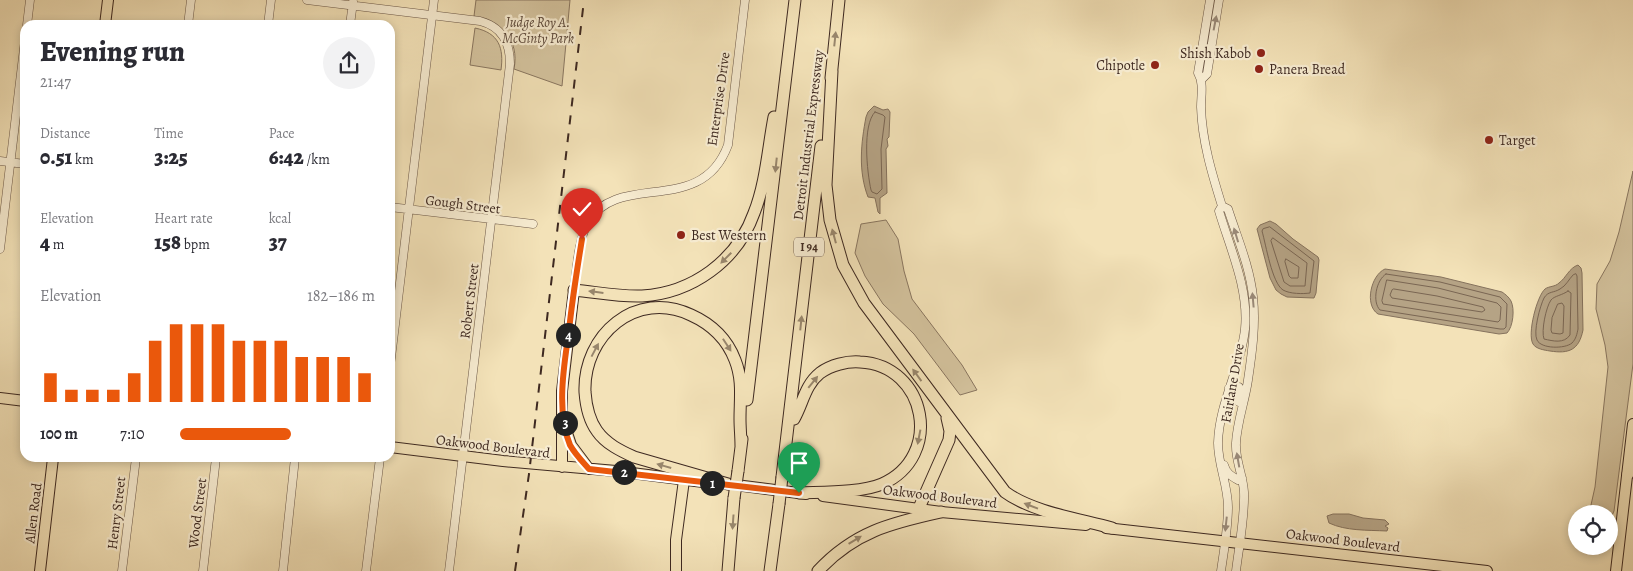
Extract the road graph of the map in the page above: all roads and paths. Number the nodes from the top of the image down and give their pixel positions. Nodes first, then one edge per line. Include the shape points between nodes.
1 (30, 0) edge
2 (108, 0) edge
3 (191, 0) edge
4 (271, 0) edge
5 (307, 0) edge
6 (434, 0) edge
7 (745, 0) edge
8 (795, 0) edge
9 (839, 0) edge
10 (1210, 0) edge
11 (1220, 0) edge
12 (353, 2) edge
13 (432, 15) junction
14 (28, 20) edge
15 (106, 20) edge
16 (189, 20) edge
17 (269, 20) edge
18 (351, 20) edge
19 (791, 29) junction
20 (832, 71) junction
21 (1202, 80) junction
22 (20, 84) edge
23 (0, 161) edge
24 (11, 162) junction
25 (20, 163) edge
26 (1222, 206) junction
27 (395, 208) edge
28 (409, 210) junction
29 (492, 220) junction
30 (533, 224) dead end
31 (0, 249) edge
32 (574, 290) junction
33 (395, 325) edge
34 (1229, 388) junction
35 (0, 398) edge
36 (20, 400) edge
37 (563, 408) junction
38 (946, 414) junction
39 (790, 424) junction
40 (1633, 424) edge
41 (1220, 426) junction
42 (1237, 431) junction
43 (741, 446) junction
44 (395, 448) edge
45 (462, 456) junction
46 (1633, 457) edge
47 (53, 462) edge
48 (136, 462) edge
49 (216, 462) edge
50 (295, 462) edge
51 (380, 462) edge
52 (562, 468) junction
53 (589, 469) junction
54 (1628, 474) junction
55 (1242, 478) junction
56 (684, 480) junction
57 (728, 484) junction
58 (799, 493) junction
59 (918, 508) junction
60 (941, 512) junction
61 (1112, 528) junction
62 (1225, 541) junction
63 (1240, 543) junction
64 (1616, 566) edge
65 (40, 571) edge
66 (122, 571) edge
67 (203, 571) edge
68 (283, 571) edge
69 (366, 571) edge
70 (449, 571) edge
71 (676, 571) edge
72 (728, 571) edge
73 (770, 571) edge
74 (818, 571) edge
75 (1221, 571) edge
76 (1236, 571) edge
77 (1487, 571) edge
78 (1624, 571) edge

1 - 14 street
2 - 15 main road
3 - 16 street
4 - 17 street
5 - 12 street
6 - 13 street
7 - 32 street, Enterprise Drive via 728,145 722,157 712,172 693,184 608,202 598,210 584,232
8 - 19 highway, Detroit Industrial Expressway
20 -> 9 highway, Detroit Industrial Expressway / I 94
10 - 21 street, Fairlane Drive via 1198,73
21 -> 11 street, Fairlane Drive via 1207,74
12 - 13 street
12 - 18 street
13 - 28 street
13 - 29 street, Robert Street via 488,23 503,34 509,46 510,64
19 -> 32 highway via 782,62 759,197 749,227 732,251 701,278 668,292 627,296
19 -> 43 highway, Detroit Industrial Expressway
38 -> 20 highway via 864,303 838,250 826,185
39 -> 20 highway, Detroit Industrial Expressway / I 94
21 - 26 street, Fairlane Drive via 1205,145
22 - 24 street
23 - 24 street
24 - 25 street
24 - 31 street
26 - 34 street, Fairlane Drive via 1219,211 1239,277 1245,311 1245,330
42 -> 26 street, Fairlane Drive via 1250,364 1253,295 1228,209
27 - 28 street, Gough Street
28 - 29 street, Gough Street
28 - 33 street
29 - 30 street, Gough Street
29 - 45 street, Robert Street
32 - 37 main road, Enterprise Drive via 564,365
34 - 41 street, Fairlane Drive
34 - 42 street via 1239,387 1241,391 1235,421
35 - 36 main road
37 - 52 main road, Enterprise Drive
37 - 53 main road via 571,445
38 - 59 highway via 949,440
61 -> 38 highway via 1036,508 1012,497 1000,486
39 -> 58 highway via 816,377 822,371 852,362 868,362 898,377 913,395 920,415 916,451 895,477 865,489
39 - 73 highway, Detroit Industrial Expressway / I 94, bridge
40 - 54 main road
41 - 55 street via 1225,469 1230,476 1238,480
41 -> 62 street, Fairlane Drive via 1219,456 1228,508
55 -> 42 street, Fairlane Drive via 1236,458
57 -> 43 highway via 634,457 620,451 598,432 590,419 585,387 586,370 601,338 616,322 649,308 667,308 702,319 728,344 735,360 741,388
43 -> 72 highway, Detroit Industrial Expressway, bridge
44 - 45 main road, Oakwood Boulevard
45 - 52 main road, Oakwood Boulevard
45 - 70 street, Robert Street
46 - 54 highway
47 - 65 main road, Allen Road
48 - 66 street, Henry Street
49 - 67 street, Wood Street
50 - 68 street
51 - 69 street
52 - 53 main road, Oakwood Boulevard
53 - 56 main road, Oakwood Boulevard
54 - 64 main road
55 - 63 street, Fairlane Drive via 1244,501
56 - 57 main road, Oakwood Boulevard
56 - 71 main road via 676,540
57 - 58 main road, Oakwood Boulevard
58 - 59 main road, Oakwood Boulevard
59 - 60 main road, Oakwood Boulevard
60 - 61 main road, Oakwood Boulevard
74 -> 60 highway via 844,547 870,532
61 - 62 main road, Oakwood Boulevard
62 - 63 main road, Oakwood Boulevard
62 - 75 street, Fairlane Drive
63 - 76 street, Fairlane Drive
63 - 77 main road, Oakwood Boulevard
64 - 78 main road

